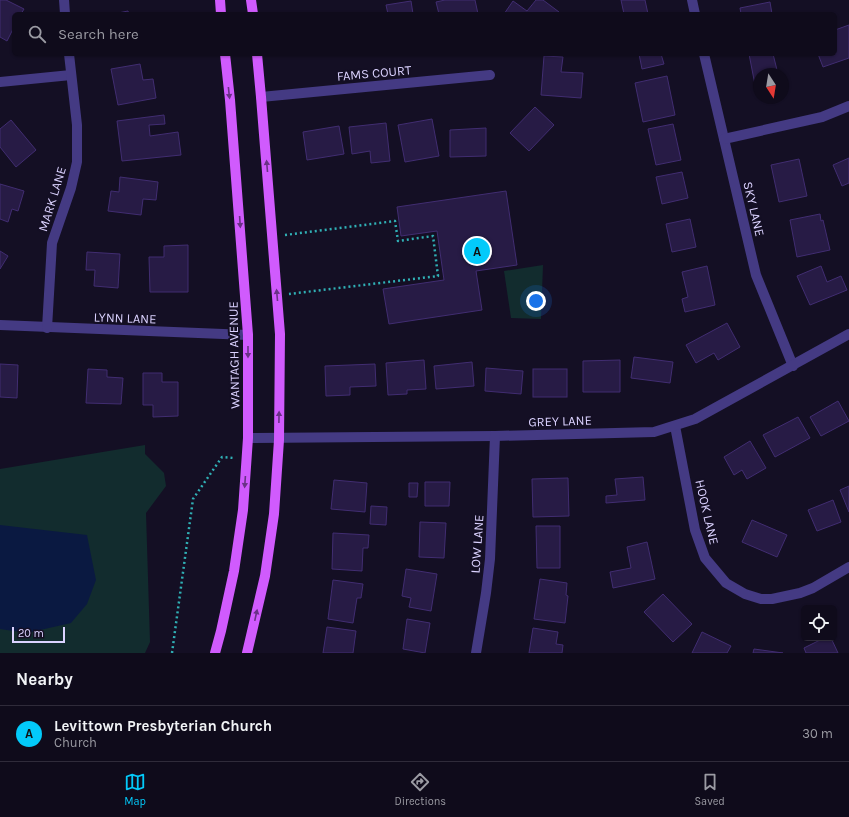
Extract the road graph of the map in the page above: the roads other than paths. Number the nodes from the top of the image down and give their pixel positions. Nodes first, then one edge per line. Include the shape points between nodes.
1 (64, 0) edge
2 (220, 0) edge
3 (251, 0) edge
4 (692, 0) edge
5 (65, 12) edge
6 (221, 12) edge
7 (252, 12) edge
8 (695, 12) edge
9 (69, 56) edge
10 (226, 56) edge
11 (257, 56) edge
12 (704, 56) edge
13 (71, 75) junction
14 (490, 75) dead end
15 (0, 82) edge
16 (261, 97) junction
17 (849, 106) edge
18 (724, 139) junction
19 (0, 325) edge
20 (47, 328) junction
21 (849, 334) edge
22 (248, 335) junction
23 (792, 366) junction
24 (675, 426) junction
25 (495, 436) junction
26 (248, 438) junction
27 (279, 438) junction
28 (849, 567) edge
29 (215, 653) edge
30 (248, 653) edge
31 (476, 653) edge

1 - 5 street
2 - 6 main road
3 - 7 main road
4 - 8 street
9 - 13 street, MARK LANE
10 -> 22 main road, WANTAGH AVENUE
11 - 16 main road
12 - 18 street, SKY LANE
13 - 15 street
13 - 20 street, MARK LANE via 77,125 77,162 52,243
14 - 16 street, FAMS COURT
27 -> 16 main road via 280,334
17 - 18 street via 822,117
18 - 23 street, SKY LANE via 756,275
19 - 20 street, LYNN LANE
20 - 22 street, LYNN LANE
21 - 23 street, GREY LANE
22 -> 26 main road, WANTAGH AVENUE
23 - 24 street, GREY LANE via 695,419
24 - 25 street, GREY LANE via 654,432
24 - 28 street, HOOK LANE via 695,530 705,558 726,583 745,594 761,599 772,599 813,588
25 - 27 street, GREY LANE
25 - 31 street, LOW LANE via 490,560
26 - 27 street, GREY LANE
26 -> 29 main road, WANTAGH AVENUE via 243,510 234,571
30 -> 27 main road via 265,576 274,514

